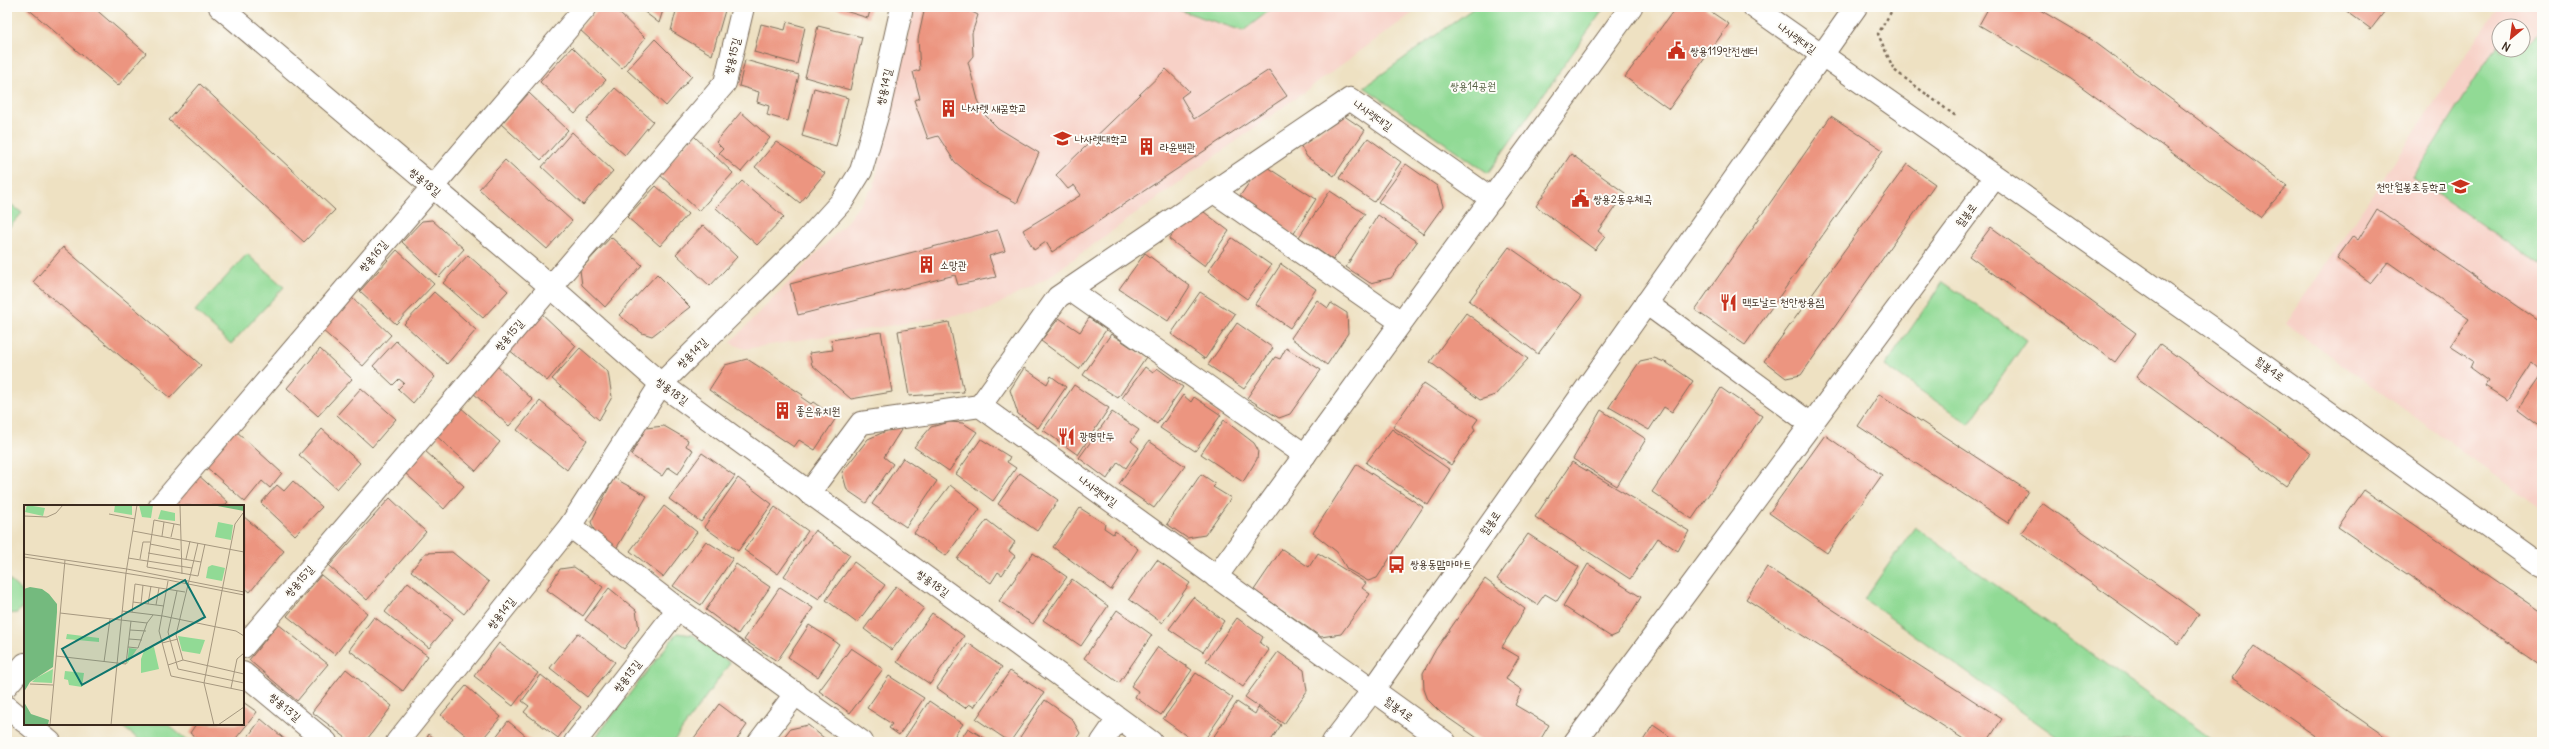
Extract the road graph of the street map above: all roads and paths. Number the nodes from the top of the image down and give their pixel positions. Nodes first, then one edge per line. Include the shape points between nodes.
1 (220, 7) edge
2 (586, 7) edge
3 (743, 7) edge
4 (902, 7) edge
5 (1631, 7) edge
6 (1754, 7) edge
7 (1856, 7) edge
8 (1821, 56) junction
9 (1995, 176) junction
10 (432, 187) junction
11 (1214, 192) junction
12 (1492, 199) junction
13 (551, 286) junction
14 (1069, 290) junction
15 (1646, 303) junction
16 (1400, 322) junction
17 (661, 384) junction
18 (980, 406) junction
19 (1811, 424) junction
20 (1305, 455) junction
21 (809, 492) junction
22 (161, 505) edge
23 (570, 526) junction
24 (2542, 566) edge
25 (1216, 577) junction
26 (678, 609) junction
27 (244, 646) edge
28 (24, 665) edge
29 (244, 674) edge
30 (7, 685) edge
31 (1373, 690) junction
32 (796, 693) junction
33 (7, 707) edge
34 (1118, 719) junction
35 (24, 721) edge
36 (29, 725) edge
37 (50, 742) edge
38 (326, 742) edge
39 (397, 742) edge
40 (575, 742) edge
41 (759, 742) edge
42 (862, 742) edge
43 (1102, 742) edge
44 (1150, 742) edge
45 (1333, 742) edge
46 (1445, 742) edge
47 (1575, 742) edge

1 - 10 street, 쌍용18길
2 - 10 street, 쌍용16길
3 - 13 street, 쌍용15길 via 725,83
4 - 17 street, 쌍용14길 via 879,109 861,171 843,200 804,243
5 - 12 street
6 - 8 street, 나사렛대길
7 - 8 street, 월봉로
8 - 9 street
8 - 15 street, 월봉로
9 - 19 street, 월봉로
9 - 24 street, 월봉4로
10 - 13 street, 쌍용18길
10 - 22 street, 쌍용16길
11 - 12 street, 나사렛대길 via 1350,100
11 - 14 street, 나사렛대길
11 - 16 street
12 - 16 street
13 - 17 street, 쌍용18길
13 - 27 street, 쌍용15길
14 - 18 street, 나사렛대길 via 1058,297
14 - 20 street
15 - 19 street
15 - 31 street, 월봉로
16 - 20 street
17 - 21 street, 쌍용18길
17 - 23 street, 쌍용14길
18 - 21 street via 861,423
18 - 25 street, 나사렛대길
19 - 47 street, 월봉로
20 - 25 street
21 - 34 street, 쌍용18길
23 - 26 street
23 - 39 street, 쌍용14길
25 - 31 street, 나사렛대길
26 - 32 street
26 - 40 street, 쌍용13길
28 - 30 street
29 - 38 street, 쌍용13길
31 - 45 street, 월봉로
31 - 46 street, 월봉4로
32 - 41 street
32 - 42 street
33 - 35 street
34 - 43 street
34 - 44 street, 쌍용18길
36 - 37 street

